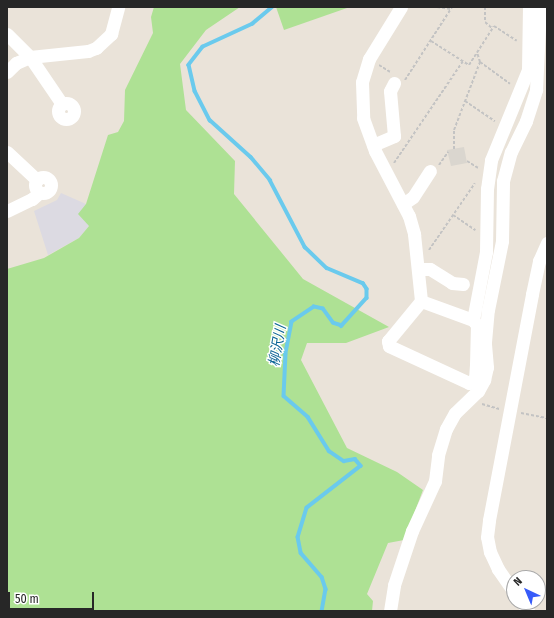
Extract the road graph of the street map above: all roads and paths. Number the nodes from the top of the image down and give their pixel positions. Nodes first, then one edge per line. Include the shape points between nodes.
1 (118, 7) edge
2 (401, 7) edge
3 (437, 7) edge
4 (485, 7) edge
5 (529, 7) edge
6 (540, 7) edge
7 (452, 8) edge
8 (492, 28) junction
9 (7, 34) edge
10 (431, 40) junction
11 (522, 45) dead end
12 (477, 52) junction
13 (30, 57) junction
14 (463, 61) junction
15 (480, 62) junction
16 (385, 69) dead end
17 (7, 72) edge
18 (395, 78) junction
19 (516, 88) dead end
20 (465, 101) junction
21 (62, 104) dead end
22 (500, 125) dead end
23 (373, 145) junction
24 (454, 149) dead end
25 (7, 152) edge
26 (467, 161) dead end
27 (391, 167) dead end
28 (430, 171) dead end
29 (483, 171) dead end
30 (478, 179) dead end
31 (404, 204) junction
32 (7, 211) edge
33 (453, 215) junction
34 (480, 229) dead end
35 (547, 243) edge
36 (428, 252) dead end
37 (418, 270) junction
38 (464, 284) dead end
39 (421, 301) junction
40 (474, 320) junction
41 (506, 580) edge
42 (390, 611) edge

1 - 13 street via 111,34 96,48
2 - 23 street via 369,59 362,82 363,118
3 - 7 path
4 - 8 path via 484,22
5 - 40 street via 528,70 492,160 487,189 486,252
6 - 42 street via 536,90 526,121 511,152 503,181 502,241 487,316 487,367 478,391 455,413 442,437 435,481 412,531 394,585
7 - 10 path
8 - 11 path via 494,26
8 - 12 path
9 - 13 street
10 - 14 path
10 - 18 path via 404,81
12 - 14 path via 469,65
12 - 15 path
13 - 17 street
13 - 21 street
14 - 27 path
15 - 19 path
15 - 20 path
16 - 18 path
18 - 23 street via 390,91 394,136
20 - 22 path
20 - 24 path via 454,130
23 - 31 street
25 - 32 street via 38,186 32,200
26 - 29 path
28 - 31 street via 413,197
30 - 33 path
31 - 37 street via 414,234
33 - 34 path via 474,230
33 - 36 path
35 - 41 street via 539,261 532,294 489,520 487,537 490,552
37 - 38 street via 430,269 452,283
37 - 39 street
39 - 40 street
39 - 40 street via 388,341 389,346 469,383 475,379 477,325

